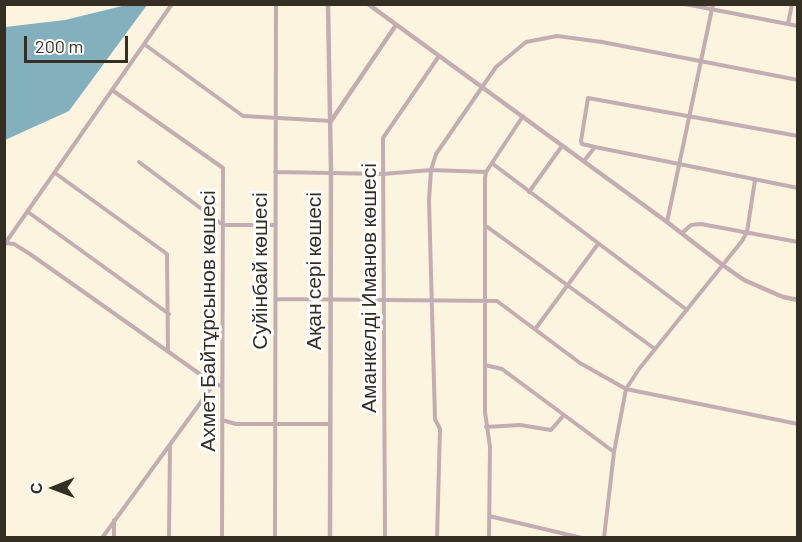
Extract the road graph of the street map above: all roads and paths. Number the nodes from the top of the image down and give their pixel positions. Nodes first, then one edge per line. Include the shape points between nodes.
1 (172, 4) edge
2 (276, 4) edge
3 (328, 4) edge
4 (368, 4) edge
5 (685, 4) edge
6 (713, 4) edge
7 (792, 4) edge
8 (712, 10) junction
9 (788, 24) junction
10 (396, 25) junction
11 (798, 26) edge
12 (144, 44) junction
13 (439, 56) junction
14 (701, 61) junction
15 (798, 80) edge
16 (482, 88) junction
17 (112, 90) junction
18 (523, 116) junction
19 (276, 119) junction
20 (690, 119) junction
21 (331, 121) junction
22 (798, 136) edge
23 (562, 146) junction
24 (595, 147) junction
25 (584, 161) junction
26 (139, 162) dead end
27 (493, 164) junction
28 (680, 165) junction
29 (431, 170) junction
30 (275, 172) junction
31 (331, 172) junction
32 (486, 172) junction
33 (55, 173) junction
34 (384, 174) junction
35 (755, 180) junction
36 (798, 188) edge
37 (529, 192) junction
38 (28, 212) junction
39 (667, 222) junction
40 (223, 225) junction
41 (275, 225) junction
42 (486, 225) junction
43 (747, 232) junction
44 (682, 233) junction
45 (798, 242) edge
46 (5, 244) edge
47 (598, 244) junction
48 (724, 266) junction
49 (568, 286) junction
50 (276, 299) junction
51 (331, 299) junction
52 (383, 300) junction
53 (432, 300) junction
54 (485, 300) junction
55 (798, 300) edge
56 (687, 310) junction
57 (170, 314) junction
58 (536, 328) junction
59 (655, 349) junction
60 (168, 351) junction
61 (485, 365) junction
62 (214, 384) junction
63 (222, 386) junction
64 (626, 389) junction
65 (564, 416) junction
66 (222, 420) junction
67 (275, 424) junction
68 (330, 424) junction
69 (798, 424) edge
70 (486, 427) junction
71 (170, 446) junction
72 (614, 452) junction
73 (489, 516) junction
74 (114, 520) junction
75 (102, 537) edge
76 (114, 537) edge
77 (169, 537) edge
78 (222, 537) edge
79 (275, 537) edge
80 (330, 537) edge
81 (385, 537) edge
82 (437, 537) edge
83 (489, 537) edge
84 (582, 537) edge
85 (604, 537) edge

1 - 12 street
2 - 19 street, Суйінбай көшесі
3 - 21 street, Ақан сері көшесі
4 - 10 street
5 - 8 street
6 - 8 street
7 - 9 street
8 - 9 street
8 - 14 street
9 - 11 street
10 - 13 street
10 - 21 street
12 - 17 street
12 - 19 street via 243,116
13 - 16 street
13 - 34 street, Аманкелді Иманов көшесі via 384,138
14 - 15 street
14 - 16 street via 557,36 526,42 503,60
14 - 20 street
16 - 18 street
16 - 29 street via 436,154
17 - 33 street
17 - 40 street, Ахмет Байтұрсынов көшесі via 223,168
18 - 23 street
18 - 27 street
19 - 21 street
19 - 30 street, Суйінбай көшесі
20 - 22 street
20 - 24 street via 588,98 581,141
20 - 28 street
21 - 31 street, Ақан сері көшесі
23 - 25 street
23 - 37 street
24 - 25 street
24 - 28 street
25 - 39 street
26 - 40 street
27 - 32 street
27 - 37 street
28 - 35 street
28 - 39 street
29 - 32 street
29 - 34 street
29 - 53 street
30 - 31 street
30 - 41 street, Суйінбай көшесі
31 - 34 street
31 - 51 street, Ақан сері көшесі
32 - 42 street
33 - 38 street
33 - 57 street via 167,254
34 - 52 street, Аманкелді Иманов көшесі
35 - 36 street
35 - 43 street
37 - 47 street
38 - 46 street
38 - 57 street
39 - 44 street
40 - 41 street
40 - 63 street, Ахмет Байтұрсынов көшесі
41 - 50 street, Суйінбай көшесі
42 - 49 street
42 - 54 street
43 - 44 street via 695,223
43 - 45 street
43 - 48 street
44 - 48 street
46 - 60 street via 14,244 30,254
47 - 49 street
47 - 56 street
48 - 55 street via 744,280
48 - 56 street
49 - 58 street
49 - 59 street
50 - 51 street
50 - 67 street, Суйінбай көшесі
51 - 52 street
51 - 68 street, Ақан сері көшесі
52 - 53 street
52 - 81 street, Аманкелді Иманов көшесі
53 - 54 street
53 - 82 street via 435,419 440,429
54 - 58 street via 501,302
54 - 61 street
56 - 59 street
57 - 60 street
58 - 64 street via 580,363
59 - 64 street
60 - 62 street
61 - 65 street via 502,369
61 - 70 street
62 - 63 street
62 - 71 street
63 - 66 street, Ахмет Байтұрсынов көшесі
64 - 69 street
64 - 72 street
65 - 70 street via 551,430 520,424
65 - 72 street
66 - 67 street
66 - 78 street, Ахмет Байтұрсынов көшесі
67 - 68 street
67 - 79 street, Суйінбай көшесі
68 - 80 street, Ақан сері көшесі
70 - 73 street via 490,447
71 - 74 street
71 - 77 street
72 - 85 street
73 - 83 street
73 - 84 street
74 - 75 street
74 - 76 street

